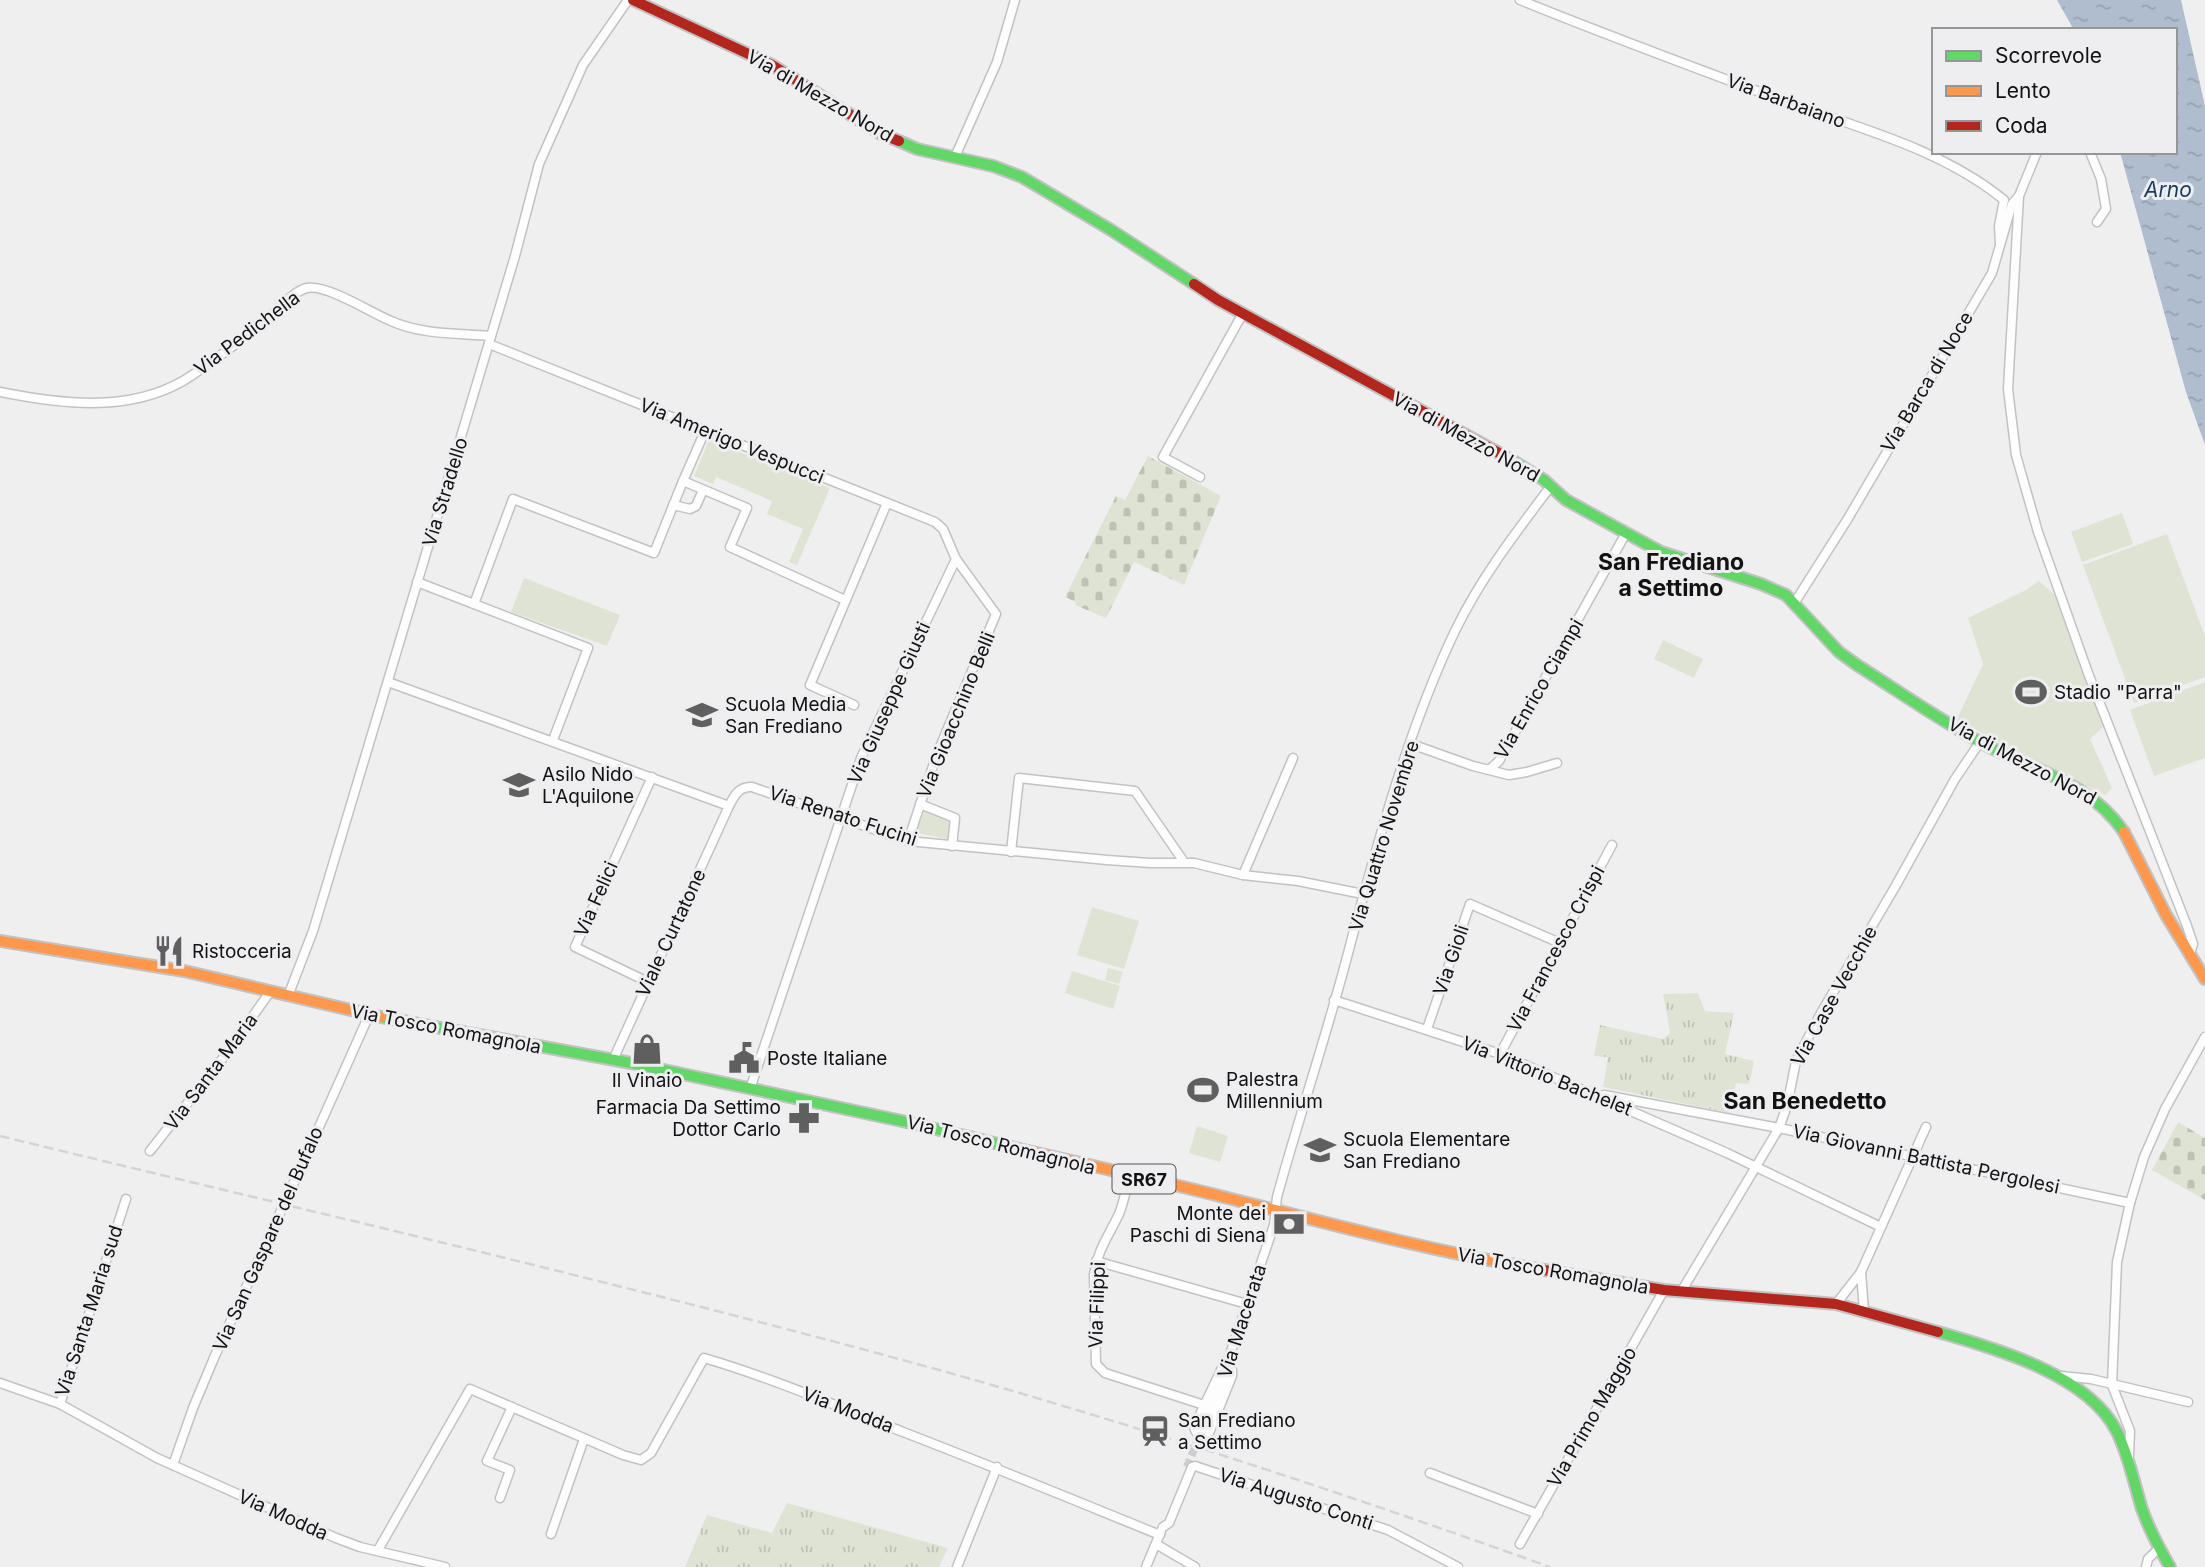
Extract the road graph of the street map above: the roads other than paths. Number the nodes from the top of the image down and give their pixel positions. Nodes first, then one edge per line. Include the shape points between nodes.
1 (1015, 0) edge
2 (1520, 0) edge
3 (637, 1) edge
4 (2035, 154) edge
5 (2091, 154) edge
6 (954, 157) junction
7 (2019, 196) junction
8 (2097, 222) dead end
9 (2000, 244) junction
10 (1243, 313) junction
11 (490, 340) junction
12 (0, 392) edge
13 (705, 431) junction
14 (1200, 477) dead end
15 (683, 481) junction
16 (1551, 486) junction
17 (703, 490) junction
18 (887, 503) junction
19 (673, 505) junction
20 (1626, 533) junction
21 (956, 559) junction
22 (417, 582) junction
23 (845, 600) junction
24 (1795, 602) junction
25 (474, 604) junction
26 (388, 682) junction
27 (854, 705) dead end
28 (553, 740) junction
29 (1979, 741) junction
30 (1411, 744) junction
31 (1293, 758) dead end
32 (1557, 763) dead end
33 (1490, 769) junction
34 (652, 777) junction
35 (920, 804) junction
36 (729, 806) junction
37 (841, 817) junction
38 (908, 841) junction
39 (1612, 845) dead end
40 (952, 846) junction
41 (1011, 852) junction
42 (1184, 862) junction
43 (1243, 875) junction
44 (1363, 894) junction
45 (0, 941) edge
46 (1560, 943) junction
47 (2190, 954) junction
48 (2205, 979) edge
49 (648, 982) junction
50 (270, 992) junction
51 (288, 996) junction
52 (1334, 1000) junction
53 (369, 1016) junction
54 (1427, 1029) junction
55 (2205, 1037) edge
56 (1500, 1054) junction
57 (612, 1060) junction
58 (750, 1089) junction
59 (1598, 1096) junction
60 (1926, 1127) dead end
61 (1779, 1128) junction
62 (150, 1151) dead end
63 (1913, 1156) junction
64 (1755, 1166) junction
65 (1130, 1176) junction
66 (126, 1199) dead end
67 (2130, 1203) junction
68 (1276, 1211) junction
69 (1881, 1227) junction
70 (1096, 1261) junction
71 (1861, 1272) junction
72 (1664, 1290) junction
73 (1681, 1292) junction
74 (1247, 1304) junction
75 (1836, 1304) junction
76 (1864, 1311) junction
77 (1227, 1363) junction
78 (2061, 1376) junction
79 (0, 1383) edge
80 (2112, 1385) junction
81 (2188, 1402) dead end
82 (60, 1404) junction
83 (1204, 1405) junction
84 (512, 1407) junction
85 (1202, 1429) tunnel mouth
86 (584, 1438) junction
87 (2129, 1456) junction
88 (173, 1465) junction
89 (997, 1467) junction
90 (1430, 1473) dead end
91 (500, 1498) dead end
92 (1538, 1514) junction
93 (1161, 1531) junction
94 (551, 1534) dead end
95 (1520, 1544) dead end
96 (1156, 1545) junction
97 (2158, 1549) junction
98 (378, 1550) junction
99 (445, 1567) edge
100 (957, 1567) edge
101 (1146, 1567) edge
102 (1195, 1567) edge
103 (1458, 1567) edge
104 (2146, 1567) edge
105 (2170, 1567) edge

1 - 6 street via 997,62
2 - 9 street, Via Barbaiano via 1928,154 2004,200
3 - 6 main road, Via di Mezzo Nord via 772,65 881,134
3 - 11 street, Via Stradello via 586,59 542,154
4 - 7 street, Via Barca di Noce
5 - 8 street via 2104,188 2106,209
6 - 10 main road, Via di Mezzo Nord via 1022,177
7 - 9 street, Via Barca di Noce via 2012,204
7 - 47 street via 2008,388 2016,455 2058,592 2187,926 2193,944
9 - 24 street, Via Barca di Noce via 1992,273
10 - 14 street via 1163,457
10 - 16 main road, Via di Mezzo Nord via 1465,433
11 - 12 street, Via Pedichella via 403,326 308,288 218,357 166,388 90,404
11 - 13 street, Via Amerigo Vespucci
11 - 22 street, Via Stradello
13 - 15 street
13 - 18 street, Via Amerigo Vespucci
15 - 17 street
15 - 19 street
16 - 20 main road, Via di Mezzo Nord via 1566,500
16 - 30 street, Via Quattro Novembre via 1468,606
17 - 19 street via 690,509
17 - 23 street via 747,508 730,547
18 - 21 street, Via Amerigo Vespucci via 939,525
18 - 23 street
19 - 25 street via 654,553 513,499
20 - 24 main road, Via di Mezzo Nord via 1661,552 1779,591
20 - 33 street, Via Enrico Ciampi via 1501,758
21 - 35 street, Via Gioacchino Belli via 996,614
21 - 37 street, Via Giuseppe Giusti via 861,758
22 - 25 street
22 - 26 street, Via Stradello
23 - 27 street via 810,685
24 - 29 main road, Via di Mezzo Nord via 1848,659
25 - 28 street via 588,649
26 - 28 street
26 - 51 street, Via Stradello via 313,930
28 - 34 street
29 - 47 main road, Via di Mezzo Nord via 2084,791 2104,806 2133,846 2165,915
29 - 61 street, Via Case Vecchie via 1808,1037 1796,1061
30 - 33 street
30 - 44 street, Via Quattro Novembre
31 - 43 street
32 - 33 street via 1514,775
34 - 36 street
34 - 49 street, Via Felici via 575,947
35 - 38 street, Via Gioacchino Belli
35 - 40 street via 956,818
36 - 37 street, Via Renato Fucini via 740,790 749,786
36 - 49 street, Viale Curtatone
37 - 38 street, Via Renato Fucini
37 - 58 street, Via Giuseppe Giusti
38 - 40 street, Via Renato Fucini
39 - 46 street, Via Francesco Crispi
40 - 41 street, Via Renato Fucini
41 - 42 street, Via Renato Fucini
41 - 42 street via 1019,778 1135,791
42 - 43 street, Via Renato Fucini
43 - 44 street, Via Renato Fucini
44 - 52 street, Via Quattro Novembre
45 - 50 main road, Via Tosco Romagnola / SR67 via 184,971
46 - 54 street, Via Gioli via 1470,904
46 - 56 street, Via Francesco Crispi
47 - 48 main road, Via di Mezzo Nord
49 - 57 street, Viale Curtatone
50 - 51 main road, Via Tosco Romagnola / SR67
50 - 62 street, Via Santa Maria
51 - 53 main road, Via Tosco Romagnola / SR67
52 - 54 street, Via Vittorio Bachelet
52 - 68 street, Via Quattro Novembre
53 - 57 main road, Via Tosco Romagnola / SR67
53 - 88 street, Via San Gaspare del Bufalo, bridge via 214,1358
54 - 56 street, Via Vittorio Bachelet
55 - 67 street via 2151,1139
56 - 59 street, Via Vittorio Bachelet
57 - 58 main road, Via Tosco Romagnola / SR67
58 - 65 main road, Via Tosco Romagnola / SR67
59 - 61 street, Via Giovanni Battista Pergolesi
59 - 64 street, Via Vittorio Bachelet
60 - 63 street
61 - 63 street, Via Giovanni Battista Pergolesi
61 - 64 street, Via Case Vecchie
63 - 67 street, Via Giovanni Battista Pergolesi
63 - 69 street
64 - 69 street, Via Vittorio Bachelet
64 - 73 street, Via Case Vecchie
65 - 68 main road, Via Tosco Romagnola / SR67
65 - 70 street, Via Filippi via 1119,1213
66 - 82 street, Via Santa Maria sud
67 - 80 street via 2117,1262
68 - 72 main road, Via Tosco Romagnola / SR67 via 1502,1263
68 - 74 street, Via Macerata
69 - 71 street
70 - 74 street
70 - 83 street, Via Filippi via 1096,1364 1105,1373
71 - 75 street
71 - 76 street
72 - 73 main road, Via Tosco Romagnola / SR67
72 - 92 street, Via Primo Maggio
73 - 75 main road, Via Tosco Romagnola / SR67
74 - 77 street, Via Macerata
75 - 76 main road, Via Tosco Romagnola / SR67
76 - 78 main road, Via Tosco Romagnola / SR67 via 1959,1338
77 - 83 street
77 - 83 street via 1231,1376 1209,1433 1204,1435 1194,1427
77 - 85 street, Via Macerata
78 - 80 street
78 - 87 main road, Via Tosco Romagnola / SR67 via 2104,1410
79 - 82 street, Via Santa Maria sud
80 - 81 street
80 - 87 street via 2130,1431
82 - 88 street, Via Modda
84 - 86 street, Via Modda
84 - 91 street via 487,1461 510,1470
84 - 98 street, Via Modda via 470,1389
86 - 89 street, Via Modda via 638,1460 646,1458 704,1358
86 - 94 street
87 - 97 main road, Via Tosco Romagnola / SR67
88 - 98 street, Via Modda via 336,1538
89 - 93 street, Via Modda
89 - 100 street
90 - 92 street
92 - 95 street, Via Primo Maggio
93 - 96 street
93 - 103 street, Via Augusto Conti via 1190,1467 1388,1530
96 - 101 street
96 - 102 street
97 - 104 street
97 - 105 main road, Via Tosco Romagnola / SR67
98 - 99 street

